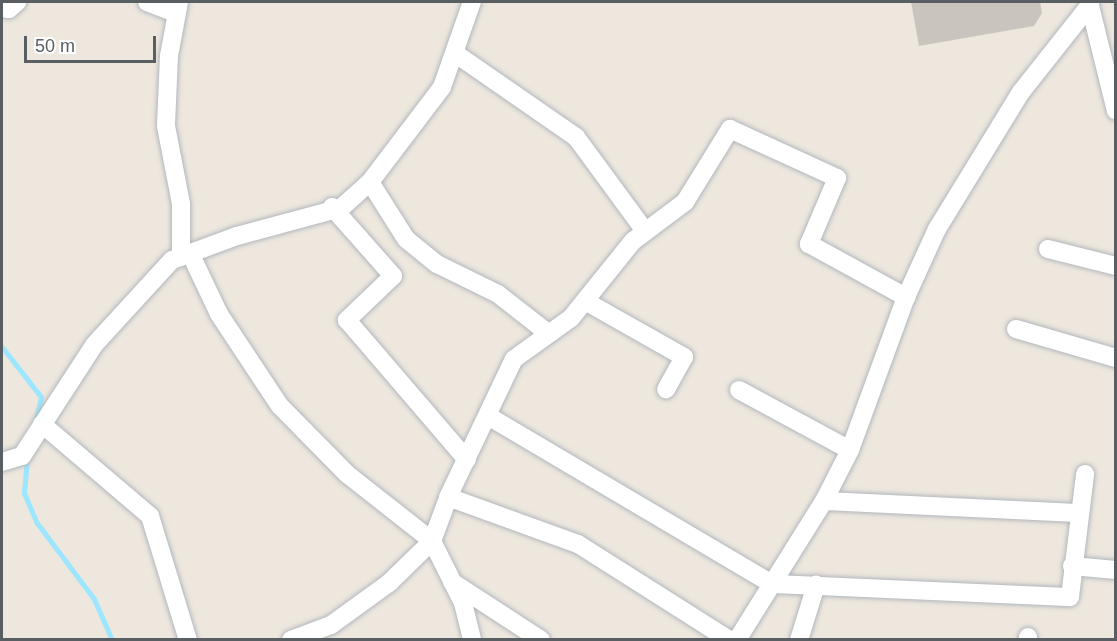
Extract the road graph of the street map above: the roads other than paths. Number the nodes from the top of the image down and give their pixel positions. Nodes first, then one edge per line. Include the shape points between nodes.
1 (17, 2) edge
2 (147, 2) edge
3 (472, 2) edge
4 (1089, 3) edge
5 (177, 7) edge
6 (2, 8) edge
7 (456, 54) junction
8 (1116, 111) edge
9 (370, 182) junction
10 (332, 207) junction
11 (645, 231) junction
12 (1048, 249) dead end
13 (186, 256) junction
14 (1116, 266) edge
15 (906, 297) junction
16 (585, 301) junction
17 (1016, 329) dead end
18 (548, 333) junction
19 (1116, 358) edge
20 (666, 389) dead end
21 (739, 390) dead end
22 (488, 416) junction
23 (42, 424) junction
24 (850, 450) junction
25 (467, 460) junction
26 (2, 462) edge
27 (1085, 474) dead end
28 (448, 497) junction
29 (824, 501) junction
30 (1079, 513) junction
31 (432, 541) junction
32 (1072, 566) junction
33 (1116, 570) edge
34 (452, 582) junction
35 (772, 584) junction
36 (816, 585) junction
37 (188, 639) edge
38 (291, 639) edge
39 (472, 639) edge
40 (541, 639) edge
41 (729, 639) edge
42 (738, 639) edge
43 (798, 639) edge

1 - 6 street via 9,9
2 - 5 street
3 - 7 street
4 - 8 street
4 - 15 street via 1015,102 937,229
5 - 13 street via 166,126
7 - 9 street via 442,87
7 - 11 street via 576,137
9 - 10 street via 341,208
9 - 18 street via 406,239 437,264 498,294
10 - 13 street via 302,221 237,236
10 - 25 street via 393,276 347,320
11 - 15 street via 685,202 730,129 837,178 809,244
11 - 16 street
12 - 14 street
13 - 23 street via 172,260 94,345
13 - 31 street via 280,406 346,474
15 - 24 street
16 - 18 street via 571,318
16 - 20 street via 684,357
17 - 19 street
18 - 22 street via 514,358
21 - 24 street
22 - 25 street
22 - 35 street
23 - 26 street via 22,456
23 - 37 street via 150,516
24 - 29 street
25 - 28 street
27 - 30 street
28 - 31 street
28 - 41 street via 578,544
29 - 30 street
29 - 35 street
30 - 32 street
31 - 34 street
31 - 38 street via 389,583 331,625
32 - 33 street
32 - 36 street via 1070,597
34 - 39 street via 463,603
34 - 40 street
35 - 36 street
35 - 42 street
36 - 43 street

